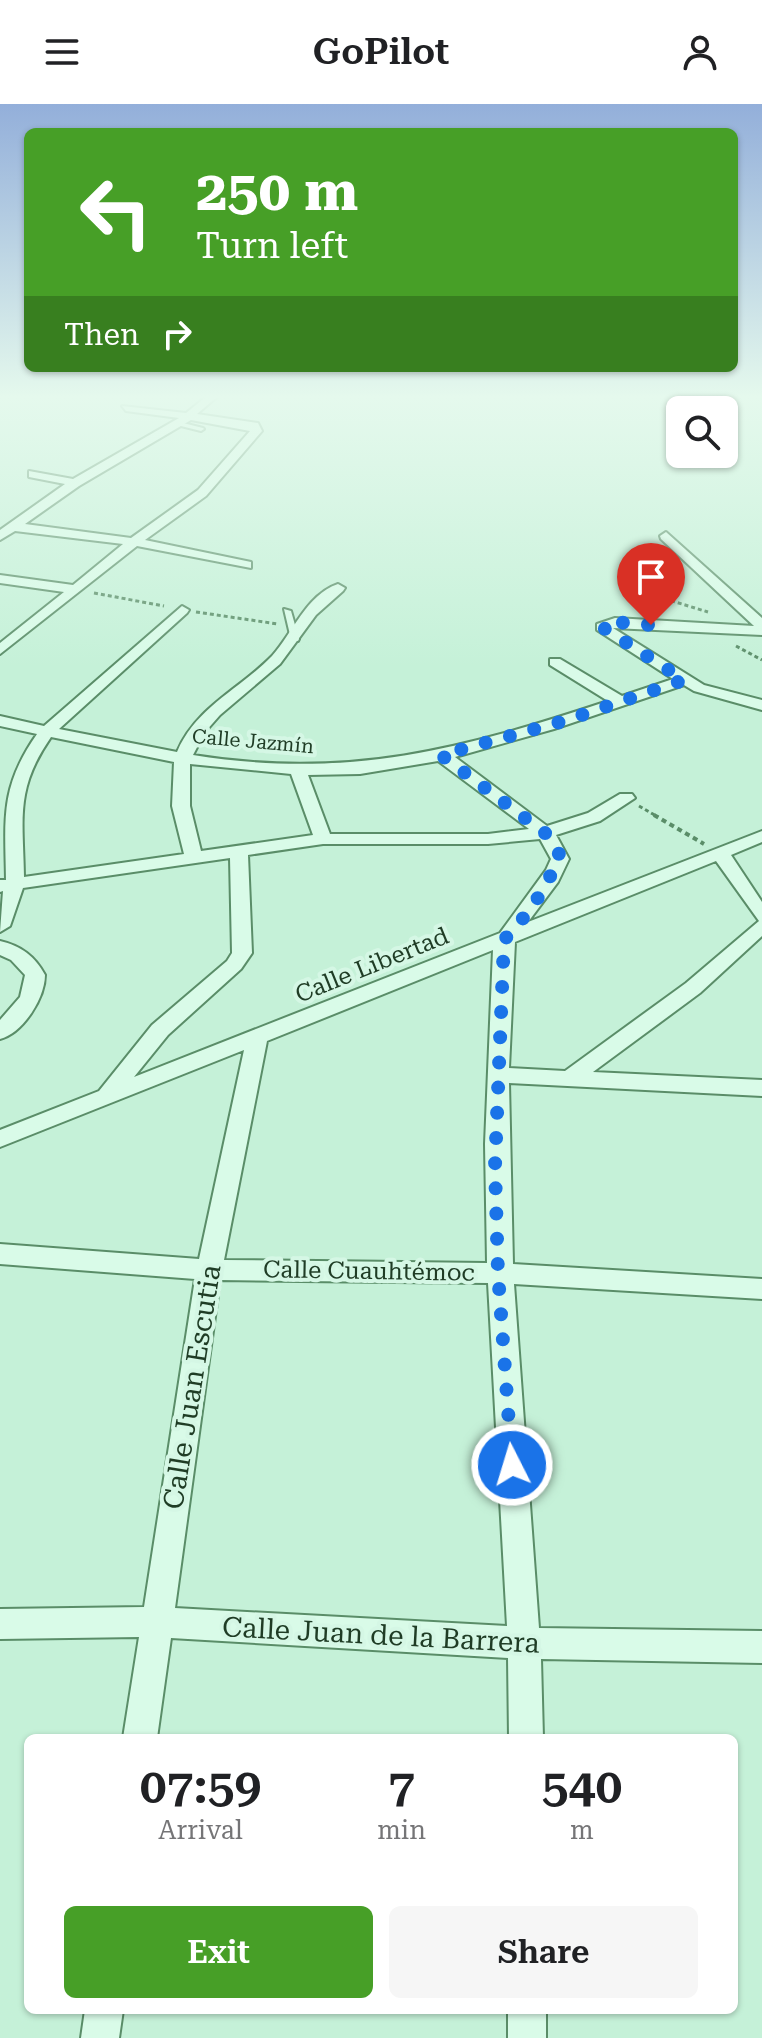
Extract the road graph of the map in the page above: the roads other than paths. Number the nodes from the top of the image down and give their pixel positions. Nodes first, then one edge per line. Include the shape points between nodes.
1 (70, 486) edge
2 (209, 486) edge
3 (14, 527) junction
4 (0, 536) edge
5 (666, 536) dead end
6 (134, 542) junction
7 (246, 565) dead end
8 (0, 579) edge
9 (338, 588) dead end
10 (74, 589) junction
11 (182, 610) dead end
12 (287, 611) dead end
13 (762, 628) edge
14 (7, 639) edge
15 (295, 639) junction
16 (0, 650) edge
17 (555, 662) dead end
18 (684, 680) junction
19 (619, 701) junction
20 (762, 705) edge
21 (0, 721) edge
22 (47, 732) junction
23 (441, 755) junction
24 (181, 757) junction
25 (298, 770) junction
26 (626, 798) road end
27 (545, 833) junction
28 (762, 836) edge
29 (323, 839) junction
30 (239, 850) junction
31 (720, 853) junction
32 (194, 858) junction
33 (8, 885) edge
34 (762, 916) edge
35 (0, 926) edge
36 (762, 926) edge
37 (504, 940) junction
38 (0, 947) edge
39 (0, 1032) edge
40 (257, 1039) junction
41 (498, 1075) junction
42 (567, 1080) junction
43 (762, 1088) edge
44 (106, 1097) junction
45 (0, 1139) edge
46 (0, 1254) edge
47 (209, 1270) junction
48 (498, 1273) junction
49 (762, 1289) edge
50 (156, 1622) junction
51 (0, 1624) edge
52 (526, 1643) junction
53 (762, 1647) edge
54 (141, 1734) edge
55 (526, 1734) edge
56 (103, 2014) edge
57 (527, 2014) edge
58 (100, 2038) edge
59 (527, 2038) edge

1 - 3 street
2 - 6 street
3 - 4 street
3 - 6 street
5 - 13 street
6 - 7 street
6 - 10 street
8 - 10 street
9 - 15 street via 311,613
10 - 14 street
11 - 22 street
12 - 15 lane
13 - 18 street via 615,622 602,627
14 - 16 street
15 - 24 street via 200,728
17 - 19 street
18 - 19 street, Calle Jazmín
18 - 20 street
19 - 23 street, Calle Jazmín
21 - 22 street, Calle Jazmín
22 - 24 street, Calle Jazmín
22 - 33 street via 14,793
23 - 25 street, Calle Jazmín via 370,767
23 - 27 street
24 - 25 street, Calle Jazmín
24 - 32 street via 181,815
25 - 29 street
26 - 27 street via 594,817
27 - 29 street via 488,839
27 - 37 street via 558,850 557,870
28 - 31 street, Calle Libertad
29 - 30 street
30 - 32 street
30 - 44 street via 242,953 160,1030
31 - 34 street
31 - 37 street, Calle Libertad
32 - 33 street
33 - 35 street
36 - 42 street via 693,988
37 - 40 street, Calle Libertad
37 - 41 street
38 - 39 street via 32,966 37,983 28,1007
40 - 44 street, Calle Libertad
40 - 47 street, Calle Juan Escutia
41 - 42 street
41 - 48 street
42 - 43 street
44 - 45 street, Calle Libertad
46 - 47 street, Calle Cuauhtémoc
47 - 48 street, Calle Cuauhtémoc
47 - 50 street, Calle Juan Escutia
48 - 49 street, Calle Cuauhtémoc
48 - 52 street
50 - 51 street, Calle Juan de la Barrera
50 - 52 street, Calle Juan de la Barrera
50 - 54 street, Calle Juan Escutia
52 - 53 street, Calle Juan de la Barrera
52 - 55 street
56 - 58 street
57 - 59 street

